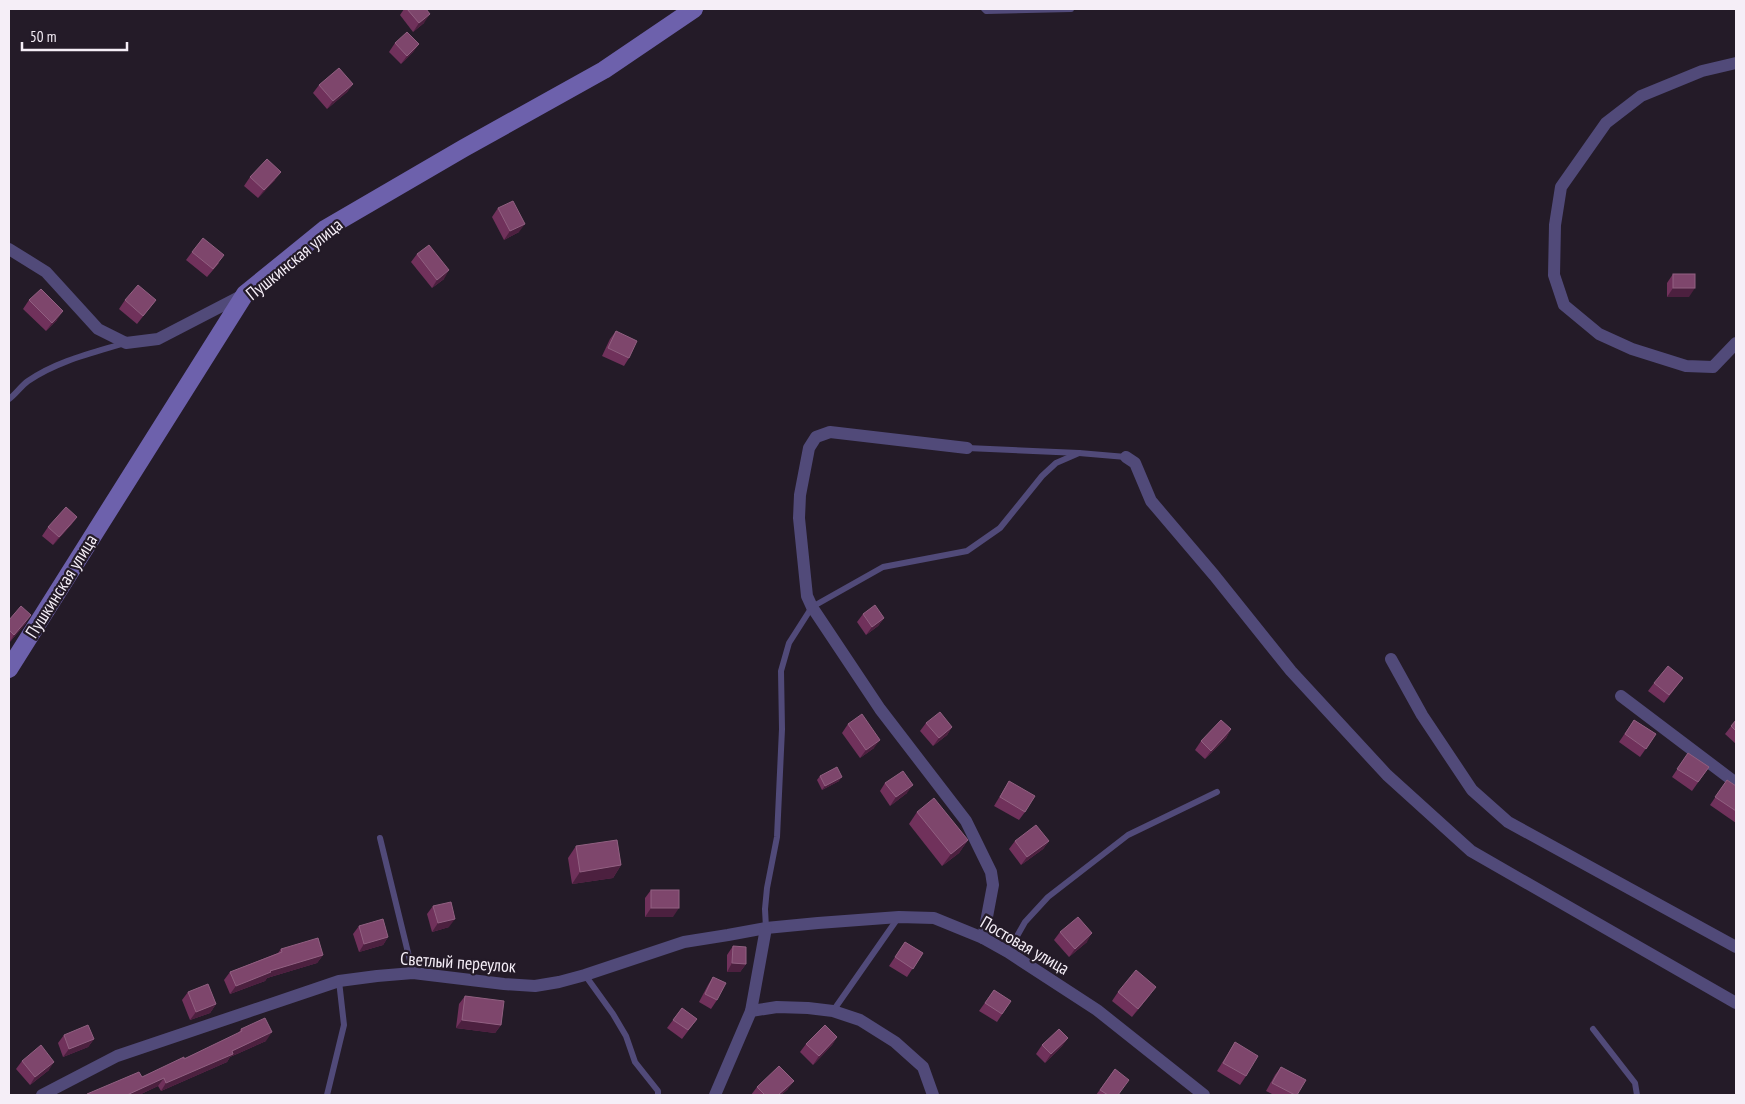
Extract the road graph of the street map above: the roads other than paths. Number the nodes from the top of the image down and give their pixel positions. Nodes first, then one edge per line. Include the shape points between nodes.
1 (694, 9) edge
2 (984, 9) edge
3 (1021, 9) edge
4 (1071, 9) edge
5 (1736, 63) edge
6 (9, 250) edge
7 (245, 294) junction
8 (126, 343) junction
9 (1736, 343) edge
10 (9, 399) edge
11 (967, 448) joint
12 (1079, 453) junction
13 (1126, 457) joint
14 (812, 607) junction
15 (1391, 659) dead end
16 (9, 669) edge
17 (1621, 696) dead end
18 (1736, 783) edge
19 (1217, 792) dead end
20 (380, 838) dead end
21 (899, 917) junction
22 (766, 928) junction
23 (984, 938) junction
24 (1736, 947) edge
25 (1008, 952) junction
26 (413, 973) junction
27 (584, 975) junction
28 (339, 981) junction
29 (1736, 1003) edge
30 (751, 1011) junction
31 (833, 1011) junction
32 (1594, 1029) dead end
33 (42, 1095) edge
34 (327, 1095) edge
35 (658, 1095) edge
36 (714, 1095) edge
37 (933, 1095) edge
38 (1204, 1095) edge
39 (1637, 1095) edge

1 - 7 main road, Пушкинская улица via 604,70 325,230
2 - 3 lane
3 - 4 lane
5 - 9 street via 1702,72 1641,96 1606,123 1561,187 1555,225 1554,275 1564,305 1599,334 1632,349 1686,366 1713,367
6 - 8 street via 46,272 98,329
7 - 8 street via 158,339
7 - 16 main road, Пушкинская улица
8 - 10 lane via 56,366 28,381
11 - 12 lane
11 - 14 street via 830,432 816,437 809,448 799,518 807,596
12 - 13 lane
12 - 14 lane via 1056,463 1000,528 967,551 883,567
13 - 29 street via 1134,463 1151,502 1291,671 1387,775 1471,851
14 - 22 lane via 789,643 781,671 777,837 767,888
14 - 23 street via 880,709 966,821 991,872 993,885
15 - 24 street via 1422,715 1472,790 1508,822
17 - 18 street
19 - 25 lane via 1128,834 1048,897 1025,922
20 - 26 lane
21 - 22 street, Постовая улица
21 - 23 street, Постовая улица via 934,918
21 - 31 lane
22 - 27 street, Светлый переулок via 684,942
22 - 30 street
23 - 25 street, Постовая улица
25 - 38 street, Постовая улица via 1097,1010
26 - 27 street, Светлый переулок via 535,986
26 - 28 street, Светлый переулок
27 - 35 lane via 613,1014 626,1036 635,1062
28 - 33 street, Светлый переулок via 117,1056
28 - 34 lane via 344,1025
30 - 31 street via 777,1007
30 - 36 street
31 - 37 street via 860,1020 895,1042 923,1067
32 - 39 lane via 1635,1083

